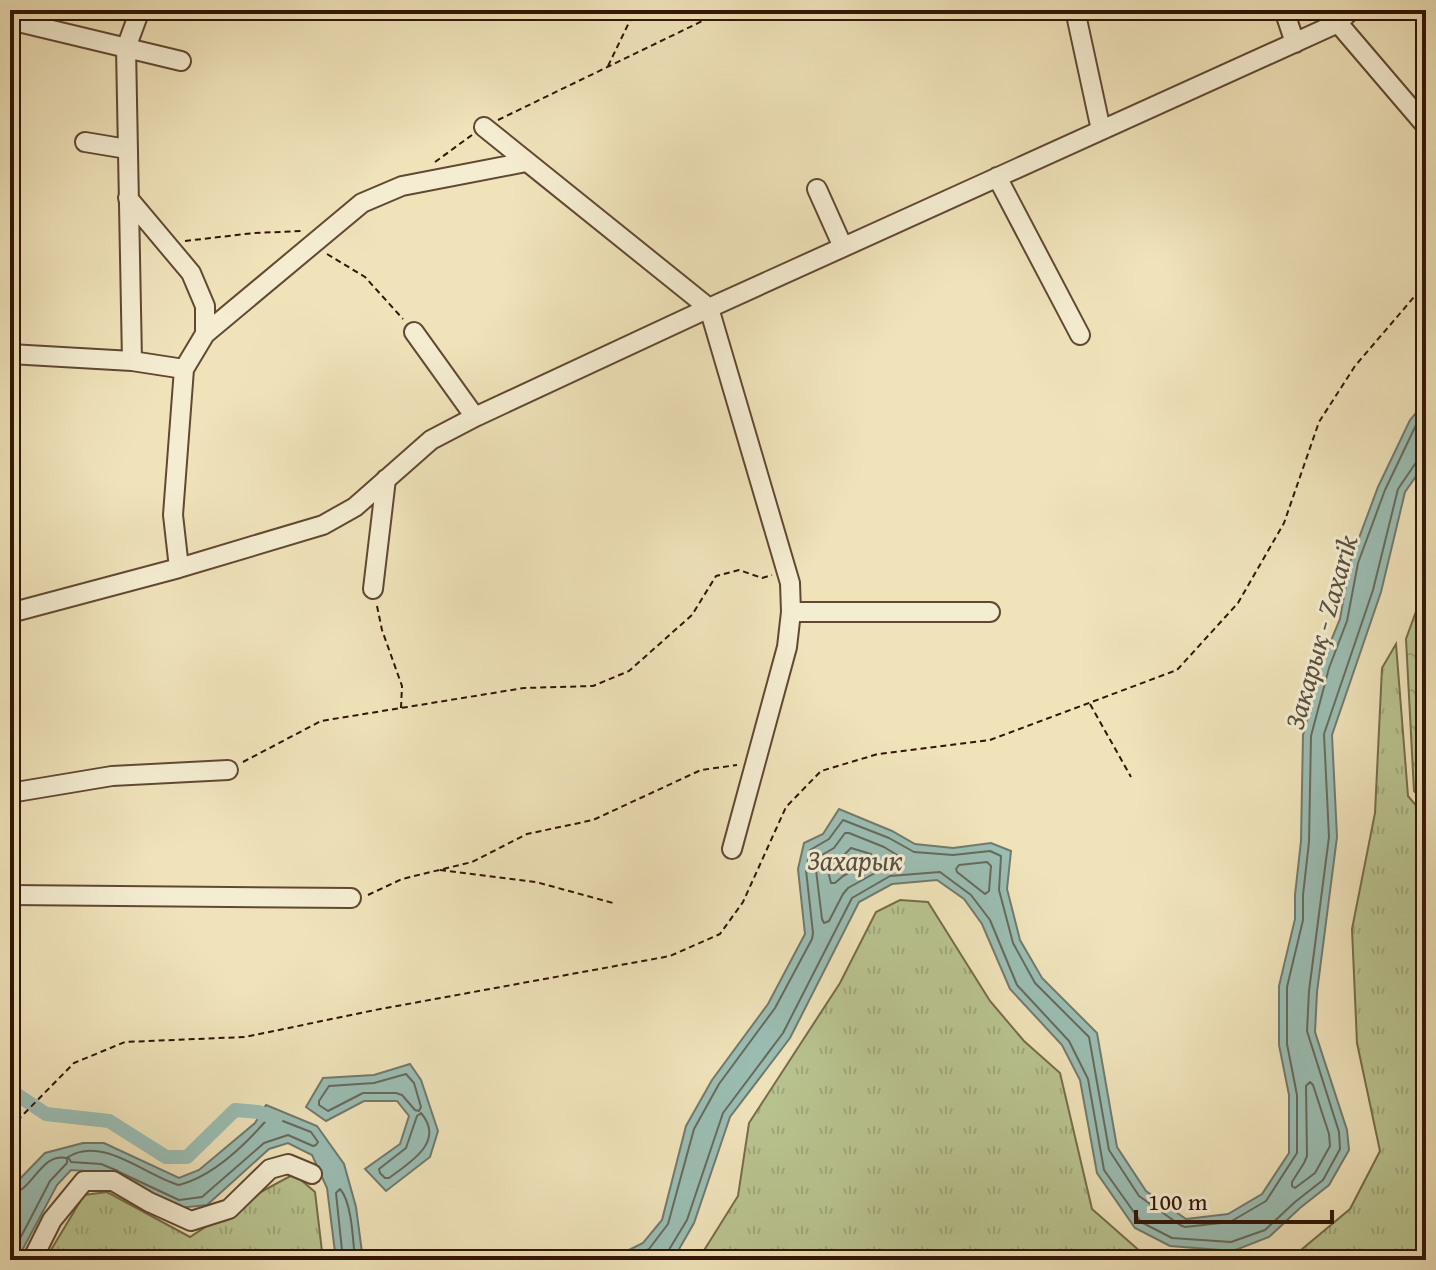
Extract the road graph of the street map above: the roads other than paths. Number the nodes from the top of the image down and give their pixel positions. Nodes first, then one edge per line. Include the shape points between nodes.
1 (140, 10) edge
2 (1075, 10) edge
3 (1284, 10) edge
4 (1344, 17) edge
5 (10, 20) edge
6 (1295, 43) junction
7 (126, 48) junction
8 (181, 61) dead end
9 (1426, 126) edge
10 (484, 127) road end
11 (1101, 130) junction
12 (85, 142) dead end
13 (127, 149) junction
14 (526, 162) junction
15 (997, 177) junction
16 (817, 189) dead end
17 (128, 198) junction
18 (843, 247) junction
19 (709, 308) junction
20 (414, 332) road end
21 (205, 334) junction
22 (1080, 335) dead end
23 (10, 354) edge
24 (132, 361) junction
25 (184, 369) junction
26 (475, 417) junction
27 (386, 479) junction
28 (179, 568) junction
29 (373, 589) road end
30 (791, 612) junction
31 (990, 612) dead end
32 (10, 613) edge
33 (228, 770) road end
34 (10, 793) edge
35 (732, 849) dead end
36 (10, 895) edge
37 (351, 898) road end
38 (312, 1174) dead end
39 (32, 1260) edge

1 - 7 street
2 - 11 street
3 - 6 street
4 - 6 street
4 - 9 street
5 - 7 street
6 - 11 street
7 - 8 street
7 - 13 street
10 - 14 street
11 - 15 street
12 - 13 street
13 - 17 street
14 - 19 street
14 - 21 street via 402,186 362,203
15 - 18 street
15 - 22 street
16 - 18 street
17 - 21 street via 191,273 205,306
17 - 24 street
18 - 19 street
19 - 26 street
19 - 30 street via 790,583
20 - 26 street
21 - 25 street
23 - 24 street
24 - 25 street
25 - 28 street via 173,515
26 - 27 street via 431,440
27 - 28 street via 355,507 323,525
27 - 29 street
28 - 32 street
30 - 31 street
30 - 35 street via 787,647
33 - 34 street via 112,776
36 - 37 street
38 - 39 street via 288,1164 270,1169 229,1209 191,1221 113,1181 84,1181 52,1220

